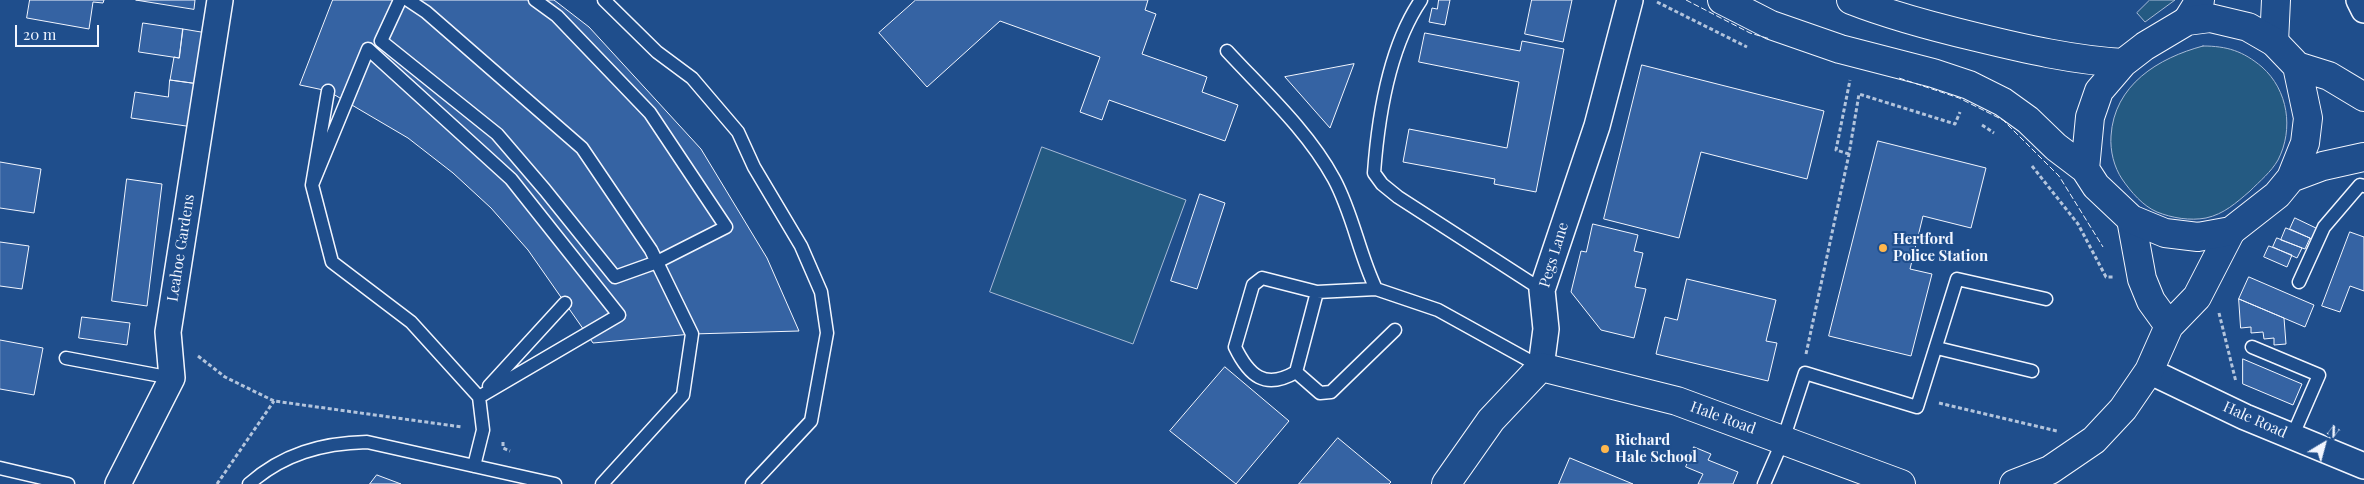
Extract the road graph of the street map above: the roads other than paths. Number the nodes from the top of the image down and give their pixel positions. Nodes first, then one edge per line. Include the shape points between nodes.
1 (220, 0) edge
2 (400, 0) edge
3 (408, 0) edge
4 (535, 0) edge
5 (604, 0) edge
6 (1421, 0) edge
7 (1630, 0) edge
8 (1722, 0) edge
9 (1851, 0) edge
10 (2276, 0) edge
11 (2359, 0) edge
12 (2194, 10) edge
13 (2364, 10) edge
14 (2274, 42) junction
15 (1227, 51) dead end
16 (2124, 63) junction
17 (2298, 66) junction
18 (328, 92) dead end
19 (2364, 97) edge
20 (2364, 156) edge
21 (2085, 169) junction
22 (2291, 178) junction
23 (312, 185) junction
24 (2364, 186) edge
25 (2131, 219) junction
26 (2231, 231) junction
27 (657, 262) junction
28 (2299, 282) dead end
29 (1376, 289) junction
30 (1542, 290) junction
31 (1317, 292) junction
32 (2046, 299) dead end
33 (565, 303) dead end
34 (2169, 326) junction
35 (1395, 330) dead end
36 (2252, 347) dead end
37 (1937, 348) junction
38 (66, 358) dead end
39 (1541, 367) junction
40 (2149, 370) junction
41 (2032, 371) dead end
42 (1296, 372) junction
43 (172, 378) junction
44 (479, 397) junction
45 (2292, 437) junction
46 (1783, 440) junction
47 (474, 466) junction
48 (2364, 466) edge
49 (0, 468) edge
50 (68, 484) edge
51 (118, 484) edge
52 (249, 484) edge
53 (554, 484) edge
54 (602, 484) edge
55 (752, 484) edge
56 (1446, 484) edge
57 (1764, 484) edge
58 (1901, 484) edge
59 (2014, 484) edge

1 - 43 street, Leahoe Gardens via 168,332
2 - 27 lane via 381,41 498,134 616,278
3 - 27 lane via 426,12 582,148
4 - 27 lane via 557,16 650,113 726,226
5 - 55 lane via 657,52 692,78 738,132 754,167 801,246 821,292 827,333 811,421
6 - 30 lane via 1401,34 1377,127 1374,173 1398,197
7 - 30 street, Pegs Lane via 1597,126
8 - 21 main road via 1772,25 1840,49 1969,85 2022,115
9 - 16 main road via 1890,15 2022,48 2084,61
10 - 14 main road
11 - 13 street
12 - 14 main road via 2210,18 2248,27
12 - 16 main road
14 - 17 main road
15 - 29 lane via 1309,142 1334,179
16 - 21 main road via 2099,91 2090,117
17 - 19 main road via 2329,76
17 - 22 main road via 2308,118 2305,143
18 - 23 lane
20 - 22 main road
21 - 25 main road via 2096,186
22 - 26 main road via 2277,195
23 - 44 lane via 332,262 411,322
23 - 44 lane via 368,49 511,179 619,315
24 - 28 lane via 2360,185 2324,227
25 - 26 main road via 2165,233 2198,237
25 - 34 main road via 2142,279 2151,302
26 - 34 main road via 2197,297
27 - 54 lane via 692,334 683,395
29 - 31 lane
29 - 39 lane via 1438,310
30 - 39 street, Pegs Lane via 1546,329
31 - 42 lane
31 - 42 lane via 1262,278 1257,281 1253,285 1235,347 1244,366 1260,378 1281,381
32 - 37 lane via 1957,279
33 - 44 lane
34 - 40 main road
35 - 42 lane via 1331,392 1320,393
36 - 45 lane via 2319,375
37 - 41 lane
37 - 46 lane via 1917,407 1805,373
38 - 43 lane
39 - 46 main road, Hale Road via 1677,402
39 - 56 main road via 1490,420
40 - 45 street, Hale Road
40 - 59 main road via 2123,409 2094,440 2050,470
43 - 51 street
44 - 47 lane via 483,430
45 - 48 street, Hale Road
46 - 57 lane
46 - 58 main road, Hale Road
47 - 52 lane via 367,442 339,443 308,449 279,462
47 - 53 lane
49 - 50 lane

